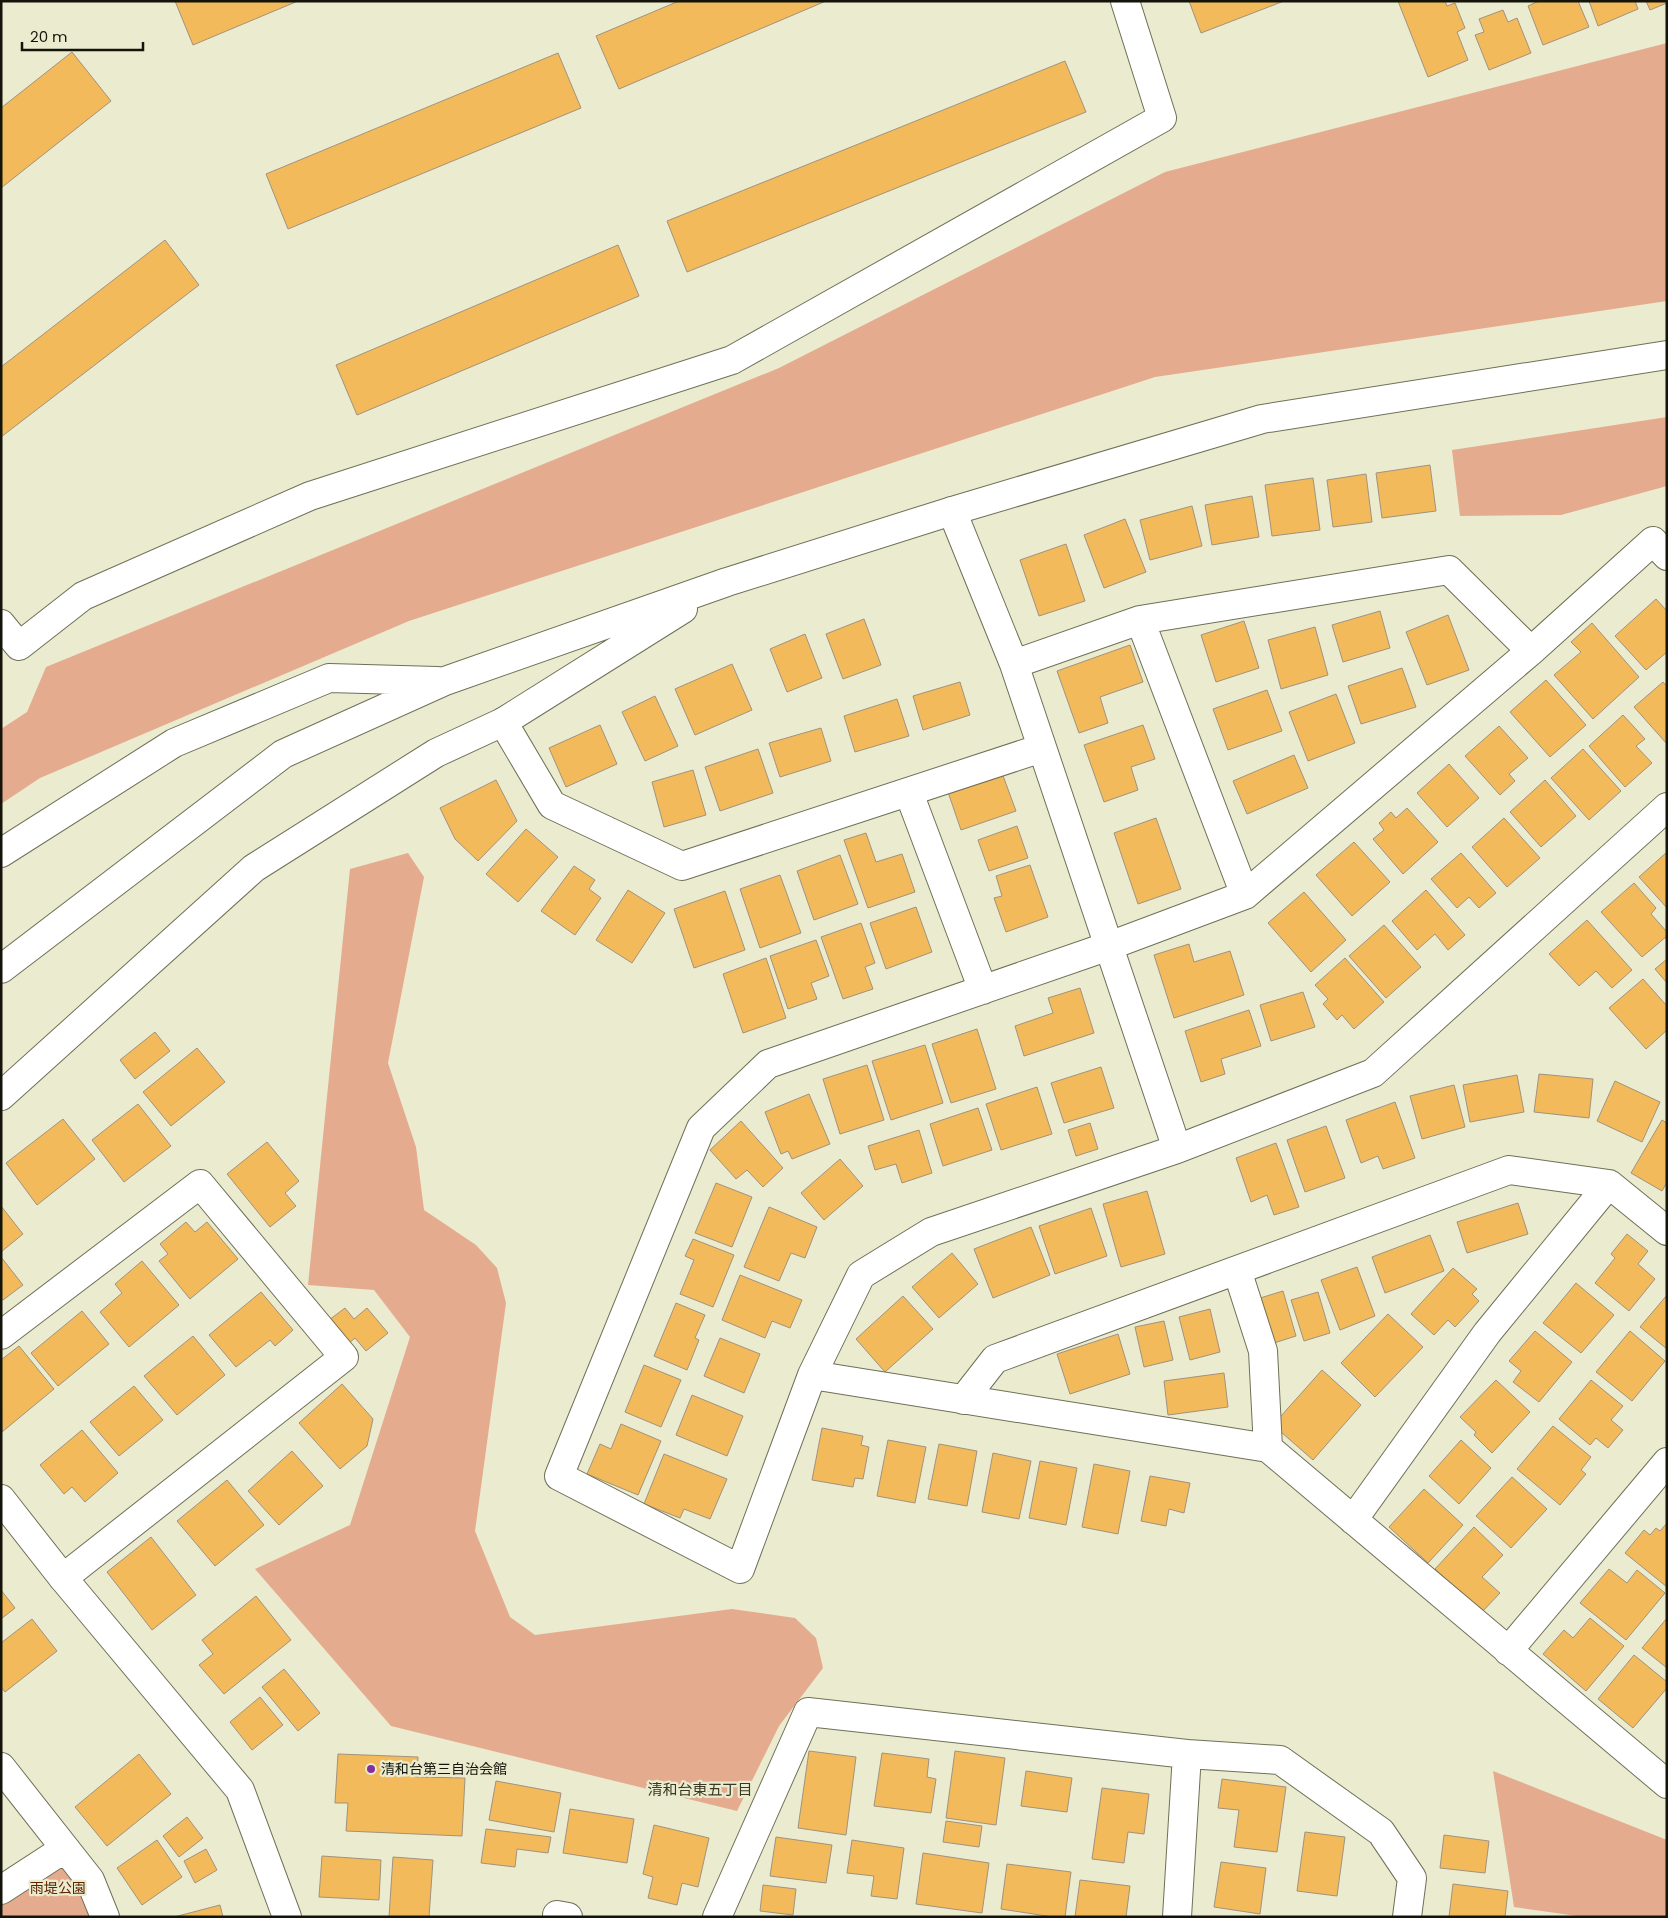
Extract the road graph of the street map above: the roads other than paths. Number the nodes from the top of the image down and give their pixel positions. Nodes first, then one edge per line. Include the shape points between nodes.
1 (1125, 1) edge
2 (1667, 355) edge
3 (952, 511) junction
4 (1667, 556) edge
5 (727, 582) junction
6 (1140, 620) junction
7 (1, 624) edge
8 (1531, 651) junction
9 (1014, 664) junction
10 (445, 682) junction
11 (503, 722) junction
12 (1042, 748) junction
13 (909, 793) junction
14 (1667, 807) edge
15 (1, 853) edge
16 (1245, 896) junction
17 (1109, 946) junction
18 (1, 969) edge
19 (983, 990) junction
20 (1, 1096) edge
21 (1177, 1149) junction
22 (1609, 1184) junction
23 (1667, 1231) edge
24 (1237, 1270) junction
25 (1, 1335) edge
26 (812, 1375) junction
27 (963, 1400) junction
28 (1268, 1448) junction
29 (1667, 1462) edge
30 (1, 1499) edge
31 (1353, 1520) junction
32 (63, 1578) junction
33 (1508, 1650) junction
34 (1188, 1754) junction
35 (1, 1767) edge
36 (1667, 1784) edge
37 (64, 1849) junction
38 (1, 1890) edge
39 (105, 1917) edge
40 (287, 1917) edge
41 (557, 1917) edge
42 (568, 1917) edge
43 (717, 1917) edge
44 (1177, 1917) edge
45 (1407, 1917) edge

1 - 7 street via 1162,118 732,360 310,496 83,596 19,646
2 - 3 street via 1262,419
3 - 5 street
3 - 9 street
4 - 8 street via 1653,541
5 - 10 street
5 - 11 street
6 - 8 street via 1449,570
6 - 9 street
6 - 16 street
8 - 16 street
9 - 12 street
10 - 15 street via 329,678 174,743
10 - 18 street via 283,754
11 - 13 street via 552,805 682,866
11 - 20 street via 436,753 254,868
12 - 13 street
12 - 17 street
13 - 19 street
14 - 21 street via 1373,1073
16 - 17 street
17 - 19 street
17 - 21 street
19 - 26 street via 768,1064 702,1128 559,1476 740,1569
21 - 26 street via 931,1232 861,1274
22 - 23 street
22 - 24 street via 1509,1170
22 - 31 street via 1487,1334
24 - 27 street via 995,1359
24 - 28 street via 1263,1352
25 - 32 street via 200,1184 344,1357
26 - 27 street
27 - 28 street
28 - 31 street
29 - 33 street
30 - 32 street
31 - 33 street
32 - 40 street via 240,1790
33 - 36 street
34 - 43 street via 808,1712
34 - 44 street
34 - 45 street via 1280,1760 1381,1832 1412,1878
35 - 37 street
37 - 38 street
37 - 39 street via 90,1880
41 - 42 street

